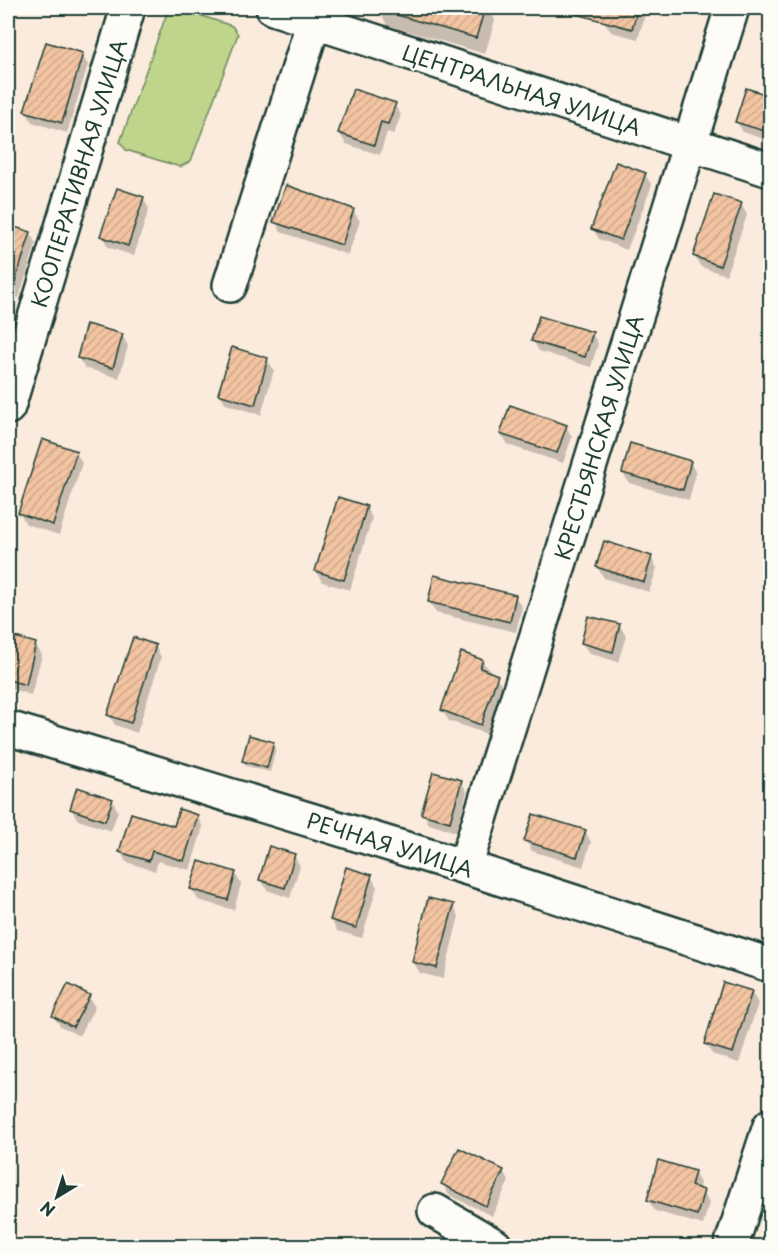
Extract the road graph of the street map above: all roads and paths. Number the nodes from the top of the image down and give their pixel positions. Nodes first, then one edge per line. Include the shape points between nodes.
1 (128, 8) edge
2 (273, 8) edge
3 (732, 8) edge
4 (314, 21) junction
5 (689, 145) junction
6 (771, 170) edge
7 (230, 285) dead end
8 (8, 408) edge
9 (8, 728) edge
10 (465, 867) junction
11 (771, 965) edge
12 (771, 1126) edge
13 (435, 1211) dead end
14 (495, 1246) edge
15 (731, 1246) edge

1 - 8 street, КООПЕРАТИВНАЯ УЛИЦА
2 - 4 street, ЦЕНТРАЛЬНАЯ УЛИЦА
3 - 5 street, КРЕСТЬЯНСКАЯ УЛИЦА
4 - 5 street, ЦЕНТРАЛЬНАЯ УЛИЦА
4 - 7 street
5 - 6 street, ЦЕНТРАЛЬНАЯ УЛИЦА
5 - 10 street, КРЕСТЬЯНСКАЯ УЛИЦА
9 - 10 street, РЕЧНАЯ УЛИЦА
10 - 11 street, РЕЧНАЯ УЛИЦА
12 - 15 street
13 - 14 street

